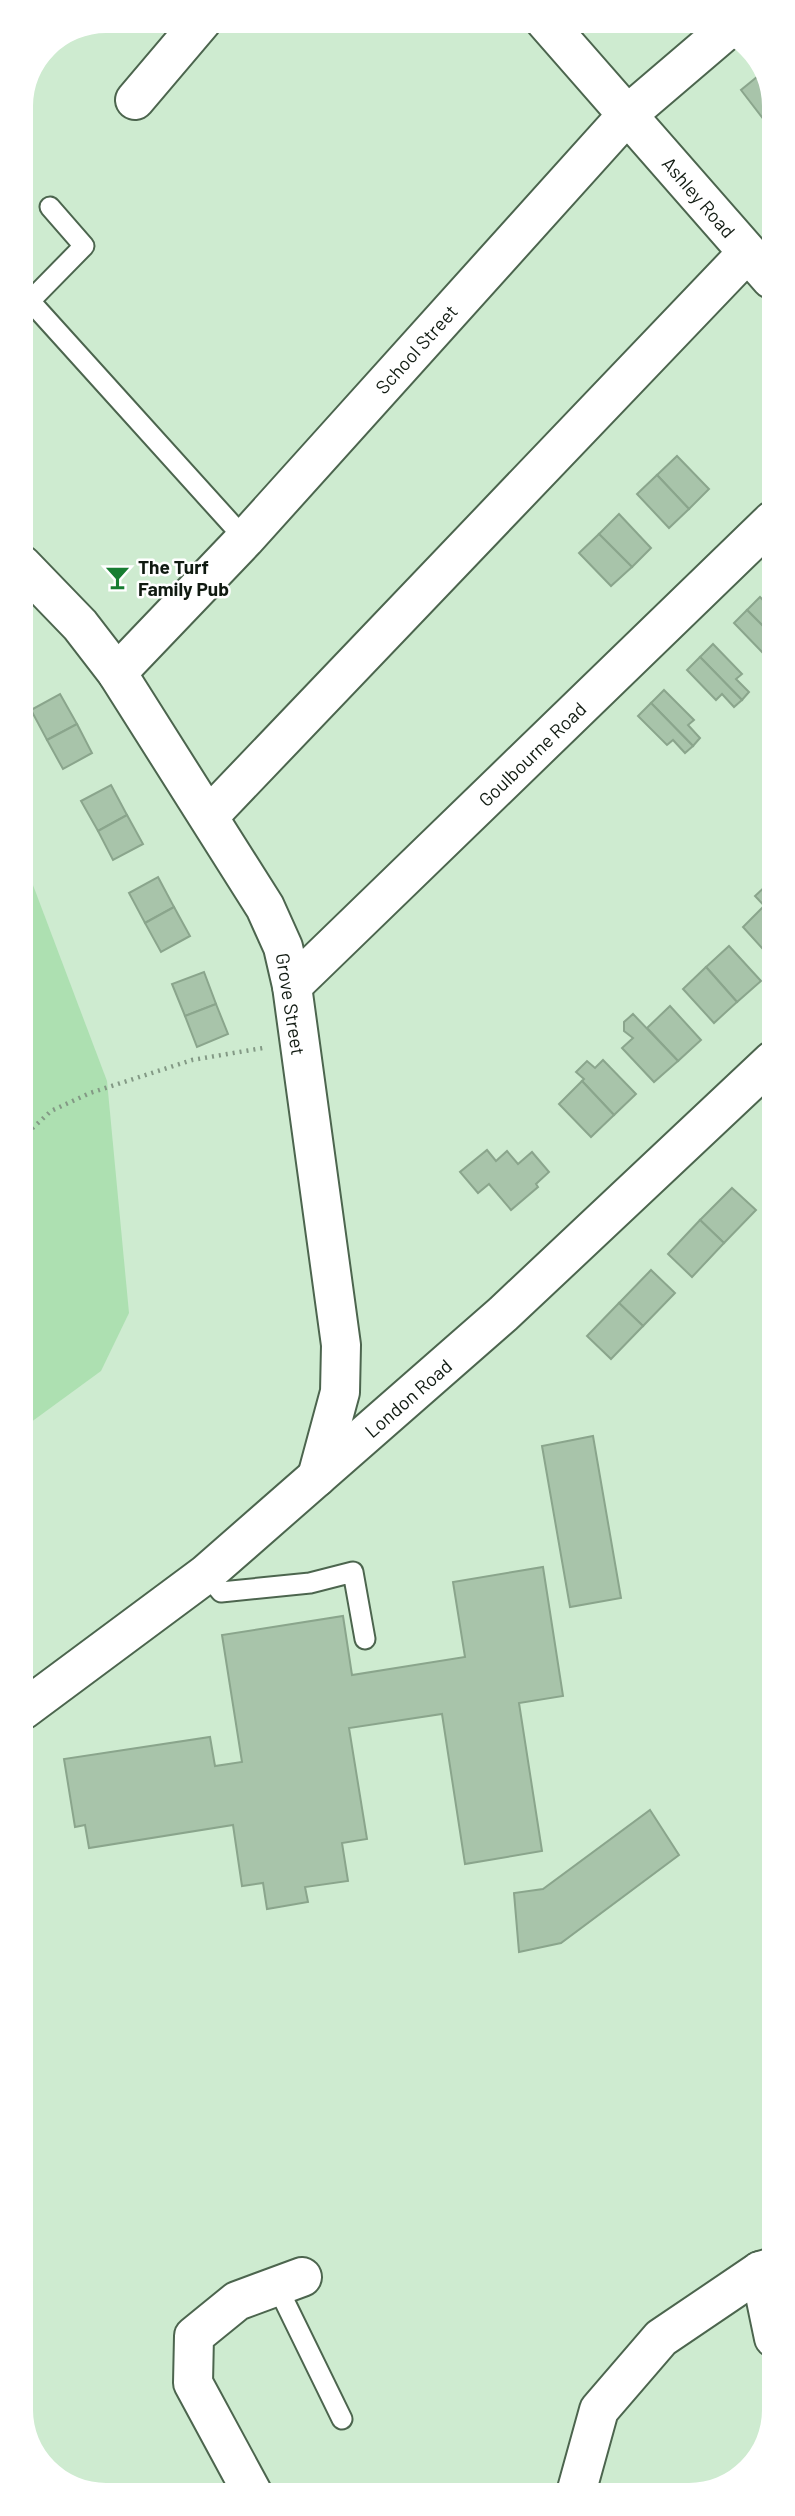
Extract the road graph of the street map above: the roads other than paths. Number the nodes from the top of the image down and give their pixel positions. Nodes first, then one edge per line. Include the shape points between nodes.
1 (192, 33) edge
2 (555, 33) edge
3 (716, 39) edge
4 (135, 100) dead end
5 (627, 115) junction
6 (50, 207) dead end
7 (759, 266) edge
8 (33, 298) edge
9 (33, 304) edge
10 (762, 531) edge
11 (245, 539) junction
12 (33, 576) edge
13 (117, 673) junction
14 (209, 816) junction
15 (292, 986) junction
16 (762, 1071) edge
17 (317, 1477) junction
18 (206, 1574) junction
19 (365, 1639) dead end
20 (33, 1703) edge
21 (762, 2272) edge
22 (290, 2282) joint
23 (342, 2419) dead end
24 (247, 2483) edge
25 (579, 2483) edge

1 - 4 street
2 - 5 street, Ashley Road
3 - 5 street, School Street
5 - 7 street, Ashley Road
5 - 11 street, School Street
6 - 8 lane via 84,246
7 - 14 street
9 - 11 lane
10 - 15 street, Goulbourne Road
11 - 13 street, School Street
12 - 13 street, Grove Street via 80,625
13 - 14 street, Grove Street
14 - 15 street, Grove Street via 265,907 283,947
15 - 17 street, Grove Street via 341,1345 340,1392
16 - 17 street, London Road via 503,1314
17 - 18 street, London Road
18 - 19 lane via 221,1592 310,1583 353,1572
18 - 20 street, London Road
21 - 25 street via 661,2338 599,2410
22 - 23 lane
22 - 24 street via 237,2301 194,2336 193,2383

